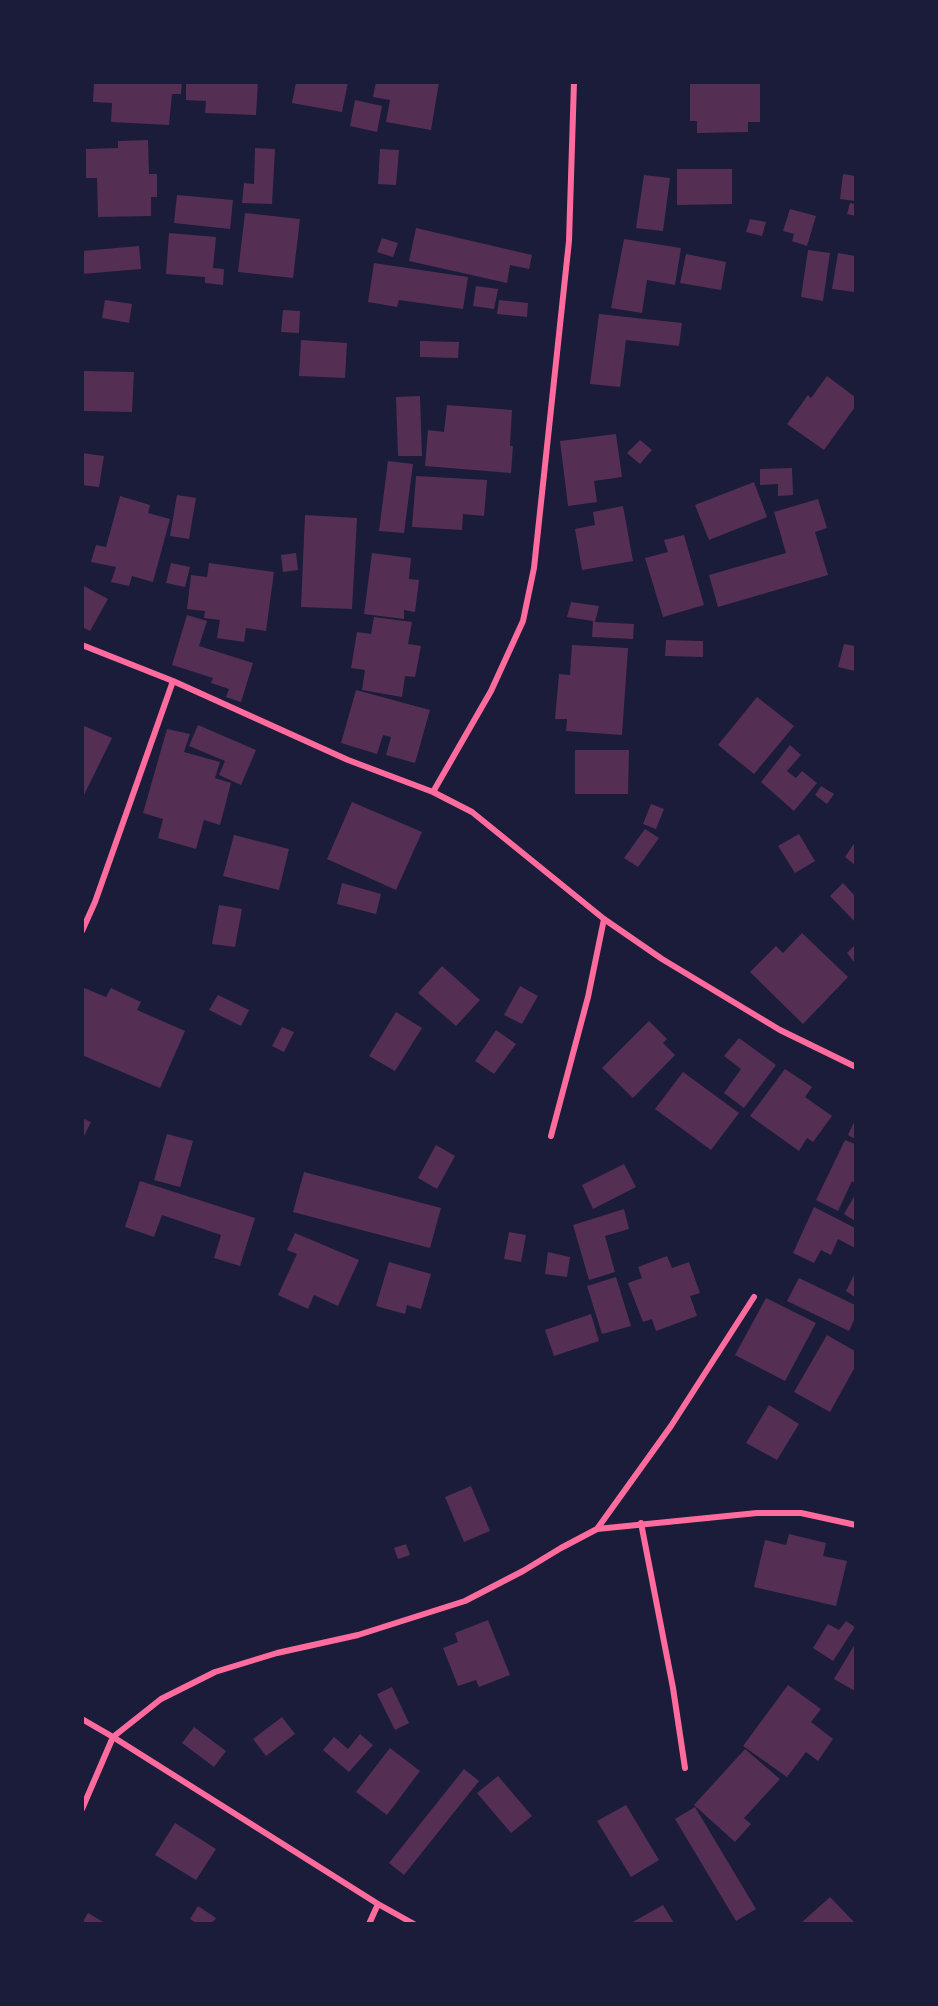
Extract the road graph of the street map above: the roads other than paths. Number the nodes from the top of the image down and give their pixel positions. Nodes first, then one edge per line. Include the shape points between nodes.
1 (574, 82) edge
2 (82, 645) edge
3 (172, 681) junction
4 (433, 792) junction
5 (604, 919) junction
6 (82, 931) edge
7 (855, 1067) edge
8 (551, 1136) dead end
9 (754, 1297) dead end
10 (641, 1523) junction
11 (855, 1525) edge
12 (597, 1529) junction
13 (82, 1719) edge
14 (113, 1737) junction
15 (685, 1768) dead end
16 (82, 1809) edge
17 (378, 1904) junction
18 (369, 1923) edge
19 (414, 1923) edge

1 - 4 street via 568,241 534,568 523,621 491,691
2 - 3 street
3 - 4 street via 348,760
3 - 6 street
4 - 5 street via 472,812
5 - 7 street via 780,1030
5 - 8 street
9 - 12 street via 671,1426
10 - 11 street via 801,1513
10 - 12 street
10 - 15 street via 674,1688
12 - 14 street via 465,1601 358,1635 215,1672 161,1699
13 - 14 street
14 - 16 street
14 - 17 street
17 - 18 street
17 - 19 street

